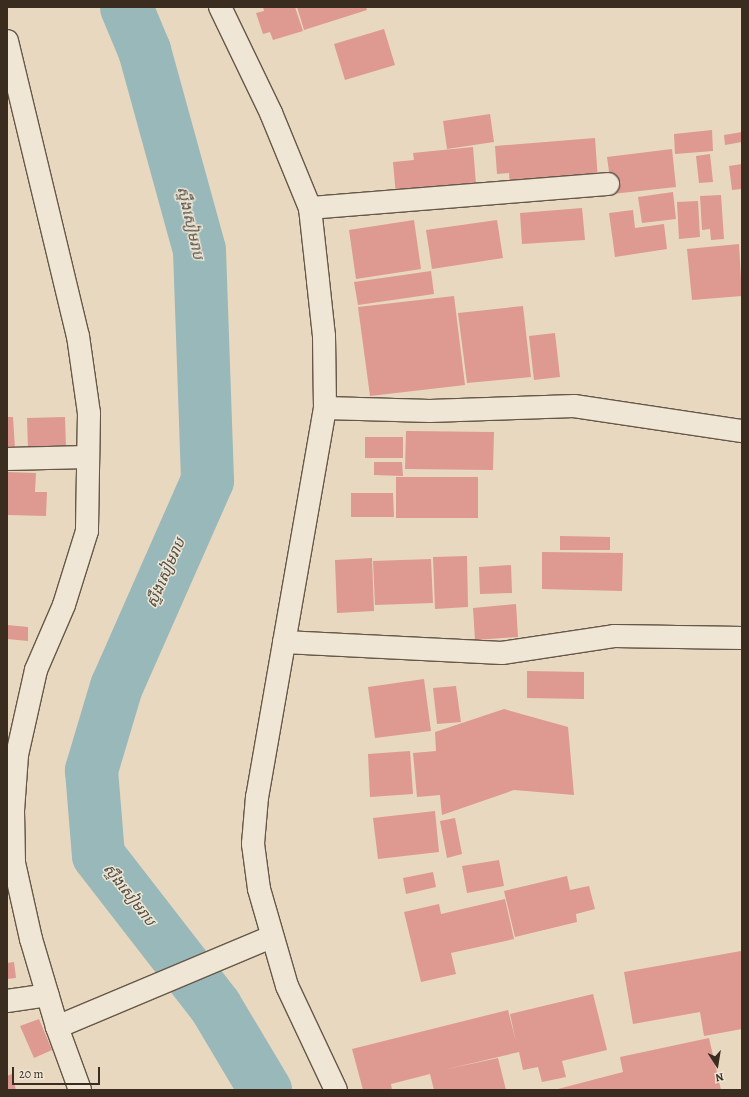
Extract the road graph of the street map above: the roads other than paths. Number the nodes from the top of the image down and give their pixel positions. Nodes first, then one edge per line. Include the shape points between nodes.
1 (220, 7) edge
2 (7, 42) edge
3 (608, 184) dead end
4 (310, 208) junction
5 (325, 408) junction
6 (742, 431) edge
7 (88, 457) junction
8 (7, 459) edge
9 (742, 638) edge
10 (284, 642) junction
11 (271, 937) junction
12 (48, 995) junction
13 (7, 1001) edge
14 (57, 1026) junction
15 (80, 1090) edge
16 (336, 1090) edge

1 - 4 street via 271,113
2 - 7 street via 78,336 89,413
3 - 4 street
4 - 5 street via 324,336
5 - 6 street via 430,411 574,406
5 - 10 street
7 - 8 street
7 - 12 street via 87,531 64,605 36,670 17,755 14,863 31,939
9 - 10 street via 614,636 502,653
10 - 11 street via 254,822 253,844 259,889
11 - 14 street
11 - 16 street via 287,986
12 - 13 street
12 - 14 street
14 - 15 street

